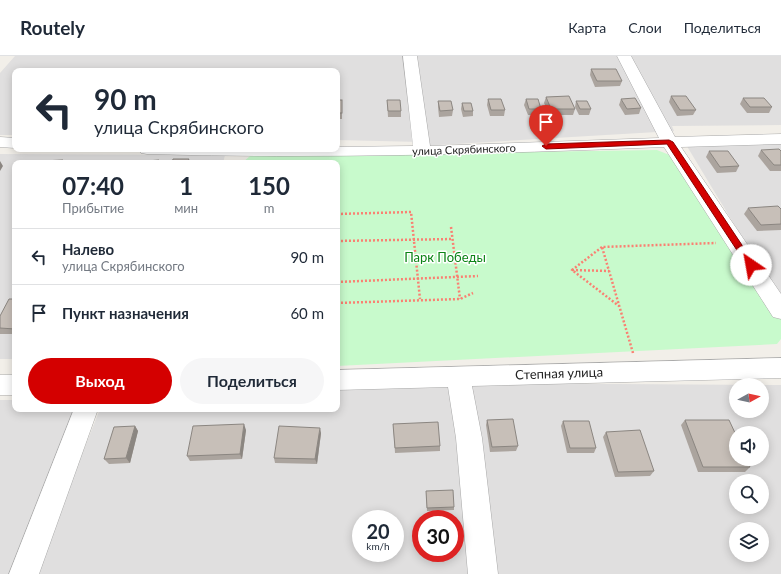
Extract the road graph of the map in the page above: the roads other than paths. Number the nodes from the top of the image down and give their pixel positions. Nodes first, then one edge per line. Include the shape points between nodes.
1 (410, 56) edge
2 (624, 56) edge
3 (781, 139) edge
4 (0, 142) edge
5 (669, 142) junction
6 (12, 143) edge
7 (422, 151) junction
8 (175, 152) edge
9 (231, 158) edge
10 (781, 311) edge
11 (781, 368) edge
12 (458, 376) junction
13 (340, 380) edge
14 (0, 385) edge
15 (12, 385) edge
16 (85, 412) edge
17 (24, 574) edge
18 (483, 574) edge

1 - 7 street
2 - 5 street
3 - 5 street, улица Скрябинского
4 - 6 street
5 - 7 street, улица Скрябинского
5 - 10 street
7 - 9 street, улица Скрябинского
8 - 9 street, улица Скрябинского
11 - 12 street, Степная улица
12 - 13 street, Степная улица
12 - 18 street via 469,438
14 - 15 street
16 - 17 street

